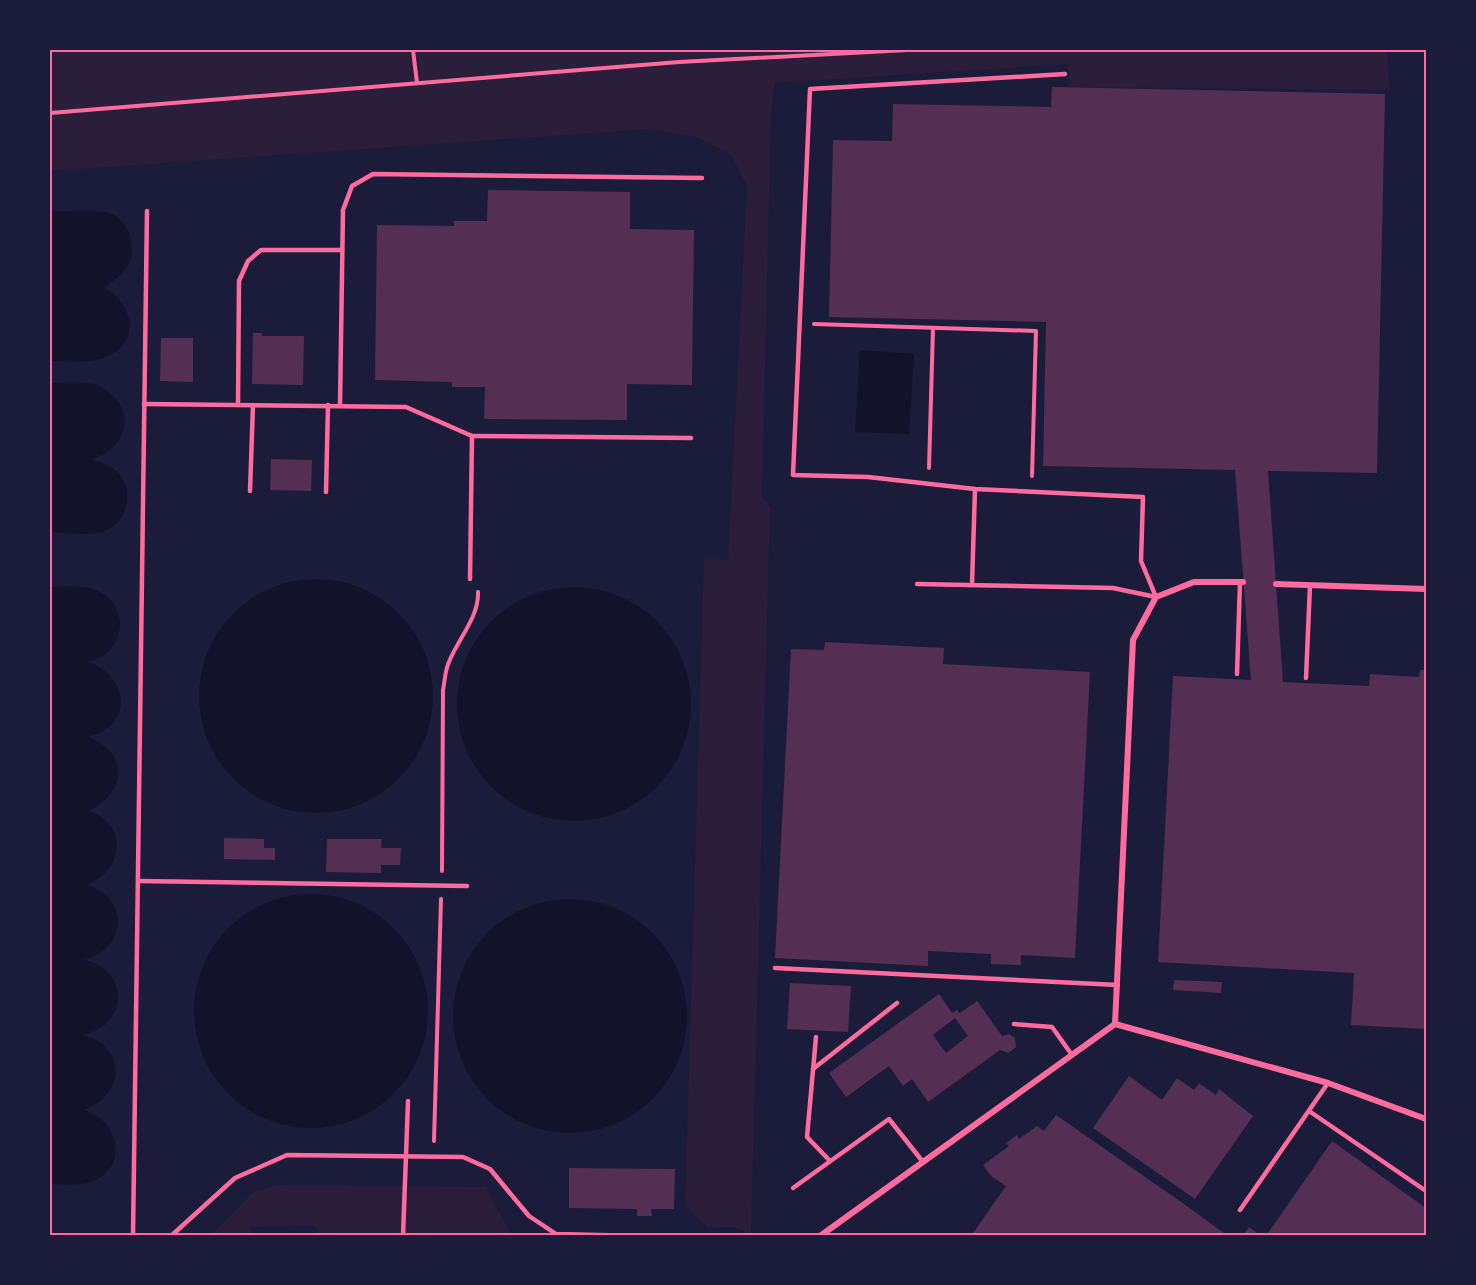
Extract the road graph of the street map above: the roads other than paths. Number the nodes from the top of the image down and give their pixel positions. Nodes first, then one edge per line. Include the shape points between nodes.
1 (1065, 74) dead end
2 (702, 178) dead end
3 (147, 211) dead end
4 (342, 250) junction
5 (144, 404) junction
6 (238, 405) junction
7 (253, 405) junction
8 (328, 405) junction
9 (340, 405) junction
10 (472, 436) junction
11 (691, 438) dead end
12 (975, 489) junction
13 (250, 491) dead end
14 (326, 492) dead end
15 (470, 579) road end
16 (1242, 582) joint
17 (917, 584) dead end
18 (1276, 584) dead end
19 (972, 585) junction
20 (1310, 585) junction
21 (1426, 590) edge
22 (1156, 597) junction
23 (1237, 674) dead end
24 (1306, 678) dead end
25 (139, 881) junction
26 (468, 886) dead end
27 (775, 968) dead end
28 (1118, 985) junction
29 (897, 1003) dead end
30 (1014, 1024) dead end
31 (1115, 1024) junction
32 (816, 1036) dead end
33 (1072, 1054) junction
34 (813, 1069) junction
35 (1328, 1083) junction
36 (408, 1101) dead end
37 (1309, 1111) junction
38 (1426, 1119) edge
39 (406, 1156) junction
40 (830, 1161) junction
41 (922, 1162) junction
42 (793, 1188) dead end
43 (1426, 1191) edge
44 (1240, 1210) dead end
45 (556, 1235) edge
46 (612, 1235) edge
47 (133, 1236) edge
48 (171, 1236) edge
49 (403, 1236) edge
50 (641, 1236) edge
51 (820, 1236) edge

1 - 12 lane via 810,89 793,475 868,477
2 - 4 lane via 373,174 352,186 343,210
3 - 5 lane
4 - 6 lane via 261,250 248,261 239,281
4 - 9 lane
5 - 6 lane
5 - 25 lane
6 - 7 lane
7 - 8 lane
7 - 13 lane
8 - 9 lane
8 - 14 lane
9 - 10 lane via 406,407
10 - 11 lane
10 - 15 lane
12 - 19 lane
12 - 22 lane via 1143,497 1141,561
16 - 22 street via 1194,582
16 - 23 lane
17 - 19 lane
18 - 20 street
19 - 22 lane via 1113,588
20 - 21 street
20 - 24 lane
22 - 28 street via 1133,640
25 - 26 lane
25 - 47 lane
27 - 28 lane
28 - 31 street
29 - 34 lane
30 - 33 lane via 1052,1027
31 - 33 street
31 - 35 street
32 - 34 lane
33 - 41 street
34 - 40 lane via 807,1137
35 - 37 lane
35 - 38 street
36 - 39 lane
37 - 43 lane
37 - 44 lane
39 - 45 lane via 463,1157 490,1169 529,1216
39 - 48 lane via 287,1155 235,1178
39 - 49 lane
40 - 41 lane via 889,1119
40 - 42 lane
41 - 51 street
45 - 46 lane
46 - 50 lane

